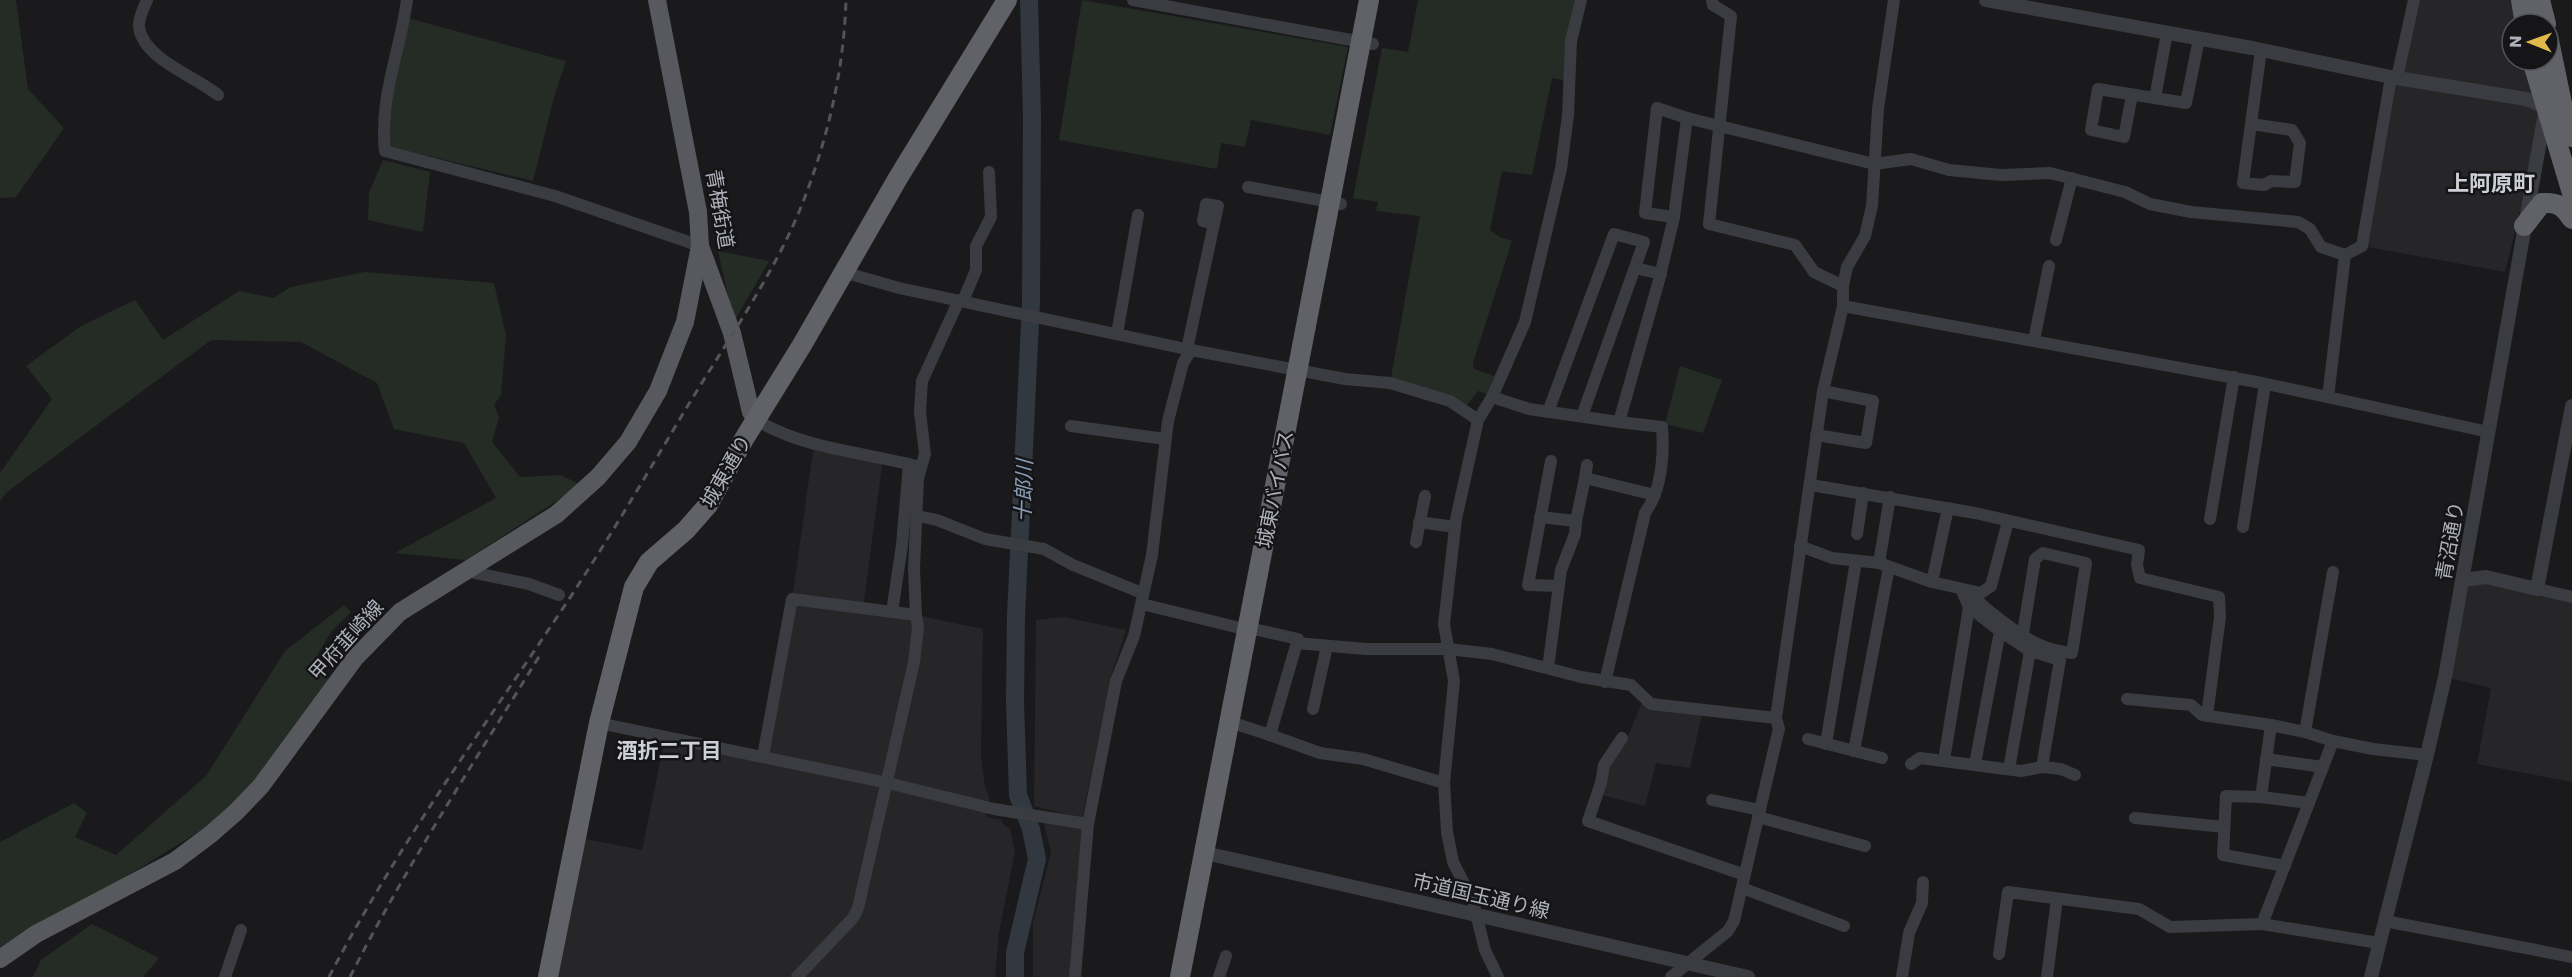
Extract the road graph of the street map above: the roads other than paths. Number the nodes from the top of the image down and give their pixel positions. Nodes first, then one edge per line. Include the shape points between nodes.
1 (147, 0) edge
2 (407, 0) edge
3 (657, 0) edge
4 (1007, 0) edge
5 (1133, 0) edge
6 (1370, 0) edge
7 (1381, 0) edge
8 (1581, 0) edge
9 (1712, 0) edge
10 (1894, 0) edge
11 (1986, 0) edge
12 (2414, 0) edge
13 (2046, 5) edge
14 (2168, 33) junction
15 (2199, 39) junction
16 (1367, 43) junction
17 (2261, 50) junction
18 (2539, 72) edge
19 (2554, 72) edge
20 (2394, 78) junction
21 (218, 95) dead end
22 (2132, 95) junction
23 (2155, 98) junction
24 (2561, 111) edge
25 (1687, 118) junction
26 (1718, 124) junction
27 (2251, 124) junction
28 (2572, 137) edge
29 (1874, 164) junction
30 (989, 172) dead end
31 (2072, 178) junction
32 (1248, 187) dead end
33 (2572, 194) edge
34 (1336, 203) junction
35 (1138, 215) dead end
36 (1674, 217) junction
37 (2572, 219) edge
38 (1214, 224) dead end
39 (2524, 226) junction
40 (2056, 240) dead end
41 (700, 246) junction
42 (2345, 255) junction
43 (2049, 266) dead end
44 (1635, 268) junction
45 (843, 272) junction
46 (1660, 274) junction
47 (1843, 286) junction
48 (961, 301) junction
49 (1843, 306) junction
50 (1117, 334) junction
51 (2034, 340) junction
52 (1189, 349) junction
53 (1303, 372) junction
54 (2234, 377) junction
55 (2265, 384) junction
56 (1823, 391) junction
57 (1491, 397) junction
58 (2328, 397) junction
59 (2572, 406) edge
60 (1548, 412) junction
61 (1582, 417) junction
62 (756, 420) junction
63 (1478, 420) junction
64 (1619, 422) junction
65 (1071, 426) dead end
66 (2489, 432) junction
67 (1816, 435) junction
68 (1165, 439) junction
69 (1551, 461) dead end
70 (915, 465) junction
71 (1587, 465) dead end
72 (1585, 478) junction
73 (1811, 485) junction
74 (1863, 493) junction
75 (1655, 495) junction
76 (1425, 496) dead end
77 (1890, 497) junction
78 (1948, 508) junction
79 (918, 516) junction
80 (1540, 517) junction
81 (2210, 519) dead end
82 (1576, 521) junction
83 (2008, 521) junction
84 (1419, 522) junction
85 (1455, 527) junction
86 (2243, 527) dead end
87 (1857, 534) dead end
88 (1416, 542) dead end
89 (1800, 546) junction
90 (1856, 561) junction
91 (1884, 565) junction
92 (466, 571) junction
93 (2333, 572) dead end
94 (2463, 580) junction
95 (1932, 582) junction
96 (1558, 586) junction
97 (2537, 589) junction
98 (1966, 590) junction
99 (559, 595) dead end
100 (2572, 597) edge
101 (1142, 599) junction
102 (1969, 607) junction
103 (891, 612) junction
104 (916, 615) junction
105 (1253, 630) junction
106 (2000, 631) junction
107 (2023, 633) junction
108 (1297, 643) junction
109 (1327, 646) junction
110 (1448, 648) junction
111 (2030, 651) junction
112 (1548, 668) junction
113 (1605, 682) junction
114 (2127, 699) dead end
115 (1314, 709) dead end
116 (2207, 716) junction
117 (1776, 718) junction
118 (599, 723) junction
119 (1235, 724) junction
120 (2271, 724) junction
121 (2305, 732) junction
122 (1270, 735) junction
123 (1622, 738) dead end
124 (1808, 739) dead end
125 (2333, 741) junction
126 (1826, 744) junction
127 (1854, 751) junction
128 (2427, 755) junction
129 (764, 756) junction
130 (1882, 758) dead end
131 (2266, 759) junction
132 (1944, 760) junction
133 (1976, 764) junction
134 (1911, 765) dead end
135 (2042, 767) junction
136 (2323, 767) junction
137 (2009, 768) junction
138 (2075, 775) dead end
139 (888, 783) junction
140 (1444, 783) junction
141 (2261, 797) junction
142 (1712, 800) dead end
143 (2309, 803) junction
144 (1759, 814) junction
145 (2135, 818) dead end
146 (1088, 824) junction
147 (2224, 827) junction
148 (1865, 846) dead end
149 (1210, 854) junction
150 (2285, 866) junction
151 (1744, 882) junction
152 (1923, 882) dead end
153 (2057, 899) junction
154 (1476, 915) junction
155 (2385, 921) junction
156 (2262, 924) junction
157 (1844, 926) dead end
158 (241, 930) dead end
159 (2379, 943) junction
160 (1998, 954) dead end
161 (1226, 956) dead end
162 (2572, 957) edge
163 (0, 959) edge
164 (1688, 963) junction
165 (225, 977) edge
166 (548, 977) edge
167 (797, 977) edge
168 (1075, 977) edge
169 (1180, 977) edge
170 (1192, 977) edge
171 (1219, 977) edge
172 (1498, 977) edge
173 (1671, 977) edge
174 (1748, 977) edge
175 (1902, 977) edge
176 (2047, 977) edge
177 (2371, 977) edge

1 - 21 street via 139,23 147,43 163,60
2 - 41 street via 385,99 386,152 555,196
3 - 41 main road, 青梅街道 via 698,212
4 - 45 highway, 城東通り
5 - 16 street
6 - 16 highway, 城東バイパス
7 - 16 highway, 城東バイパス
8 - 57 street via 1571,41 1561,169 1525,322
9 - 26 street via 1713,5 1731,16
10 - 29 street
11 - 13 street
12 - 20 street
13 - 14 street
14 - 15 street
14 - 23 street
15 - 17 street
15 - 23 street via 2186,103
16 - 34 highway, 城東バイパス
17 - 20 street
17 - 27 street
18 - 24 highway
19 - 24 highway
20 - 24 street via 2526,99
20 - 42 street via 2362,246
22 - 22 street via 2098,89 2091,130 2124,137
22 - 23 street
24 - 28 highway
24 - 33 highway
24 - 39 street, 青沼通り
25 - 26 street
25 - 36 street
25 - 36 street via 1658,108 1645,213
26 - 29 street
26 - 47 street via 1709,224 1795,245 1814,272
27 - 27 street via 2243,183 2264,186 2271,181 2295,182 2300,143 2292,130
29 - 31 street via 1911,159 1949,170 2001,175 2050,173
29 - 47 street via 1872,206 1865,236 1847,267
30 - 48 street via 991,218 976,246 976,270
31 - 40 street
31 - 42 street via 2125,192 2151,204 2191,212 2298,222 2310,229 2321,248
32 - 34 street
34 - 53 highway, 城東バイパス
35 - 50 street
36 - 46 street
37 - 39 highway via 2555,202 2542,203
38 - 52 street
39 - 66 street, 青沼通り
41 - 62 main road, 青梅街道 via 732,333
41 - 92 main road, 甲府韮崎線 via 678,343 658,391 628,442 598,477 556,514
42 - 58 street
43 - 51 street
44 - 46 street
44 - 60 street via 1644,242 1614,234
44 - 61 street
45 - 48 street
45 - 62 highway, 城東通り
46 - 64 street
47 - 49 street
48 - 50 street
48 - 70 street via 922,381 920,412 925,454
49 - 51 street
49 - 56 street
50 - 52 street
51 - 54 street
52 - 53 street
52 - 68 street
53 - 63 street via 1422,391 1450,401
53 - 105 highway, 城東バイパス
54 - 55 street
54 - 81 street
55 - 58 street
55 - 86 street
56 - 67 street
56 - 67 street via 1873,401 1866,443
57 - 60 street
57 - 63 street
58 - 66 street
59 - 97 street
60 - 61 street
61 - 64 street
62 - 70 street via 780,434 814,444
62 - 118 highway, 城東通り via 708,505 649,562 634,586
63 - 85 street
64 - 75 street via 1662,427
65 - 68 street
66 - 94 street, 青沼通り
67 - 73 street
68 - 101 street via 1152,555
69 - 80 street
70 - 79 street
70 - 103 street
71 - 72 street
72 - 75 street
72 - 82 street
73 - 74 street
73 - 89 street
74 - 77 street
74 - 87 street
75 - 113 street via 1645,513
76 - 84 street
77 - 78 street
77 - 91 street
78 - 83 street
78 - 95 street
79 - 101 street via 985,539 1044,549
79 - 104 street
80 - 82 street
80 - 96 street via 1528,585
82 - 96 street
83 - 98 street via 1991,586 1981,593
83 - 116 street via 2139,550 2140,578 2219,597 2220,617
84 - 85 street
84 - 88 street
85 - 110 street via 1444,624
89 - 90 street via 1832,558
89 - 117 street
90 - 91 street
90 - 126 street
91 - 95 street
91 - 127 street
92 - 99 street via 529,584
92 - 163 main road, 甲府韮崎線 via 400,612 377,634 335,683 261,786 211,834 175,861 36,934
93 - 121 street
94 - 97 street via 2486,577
94 - 128 street, 青沼通り
95 - 98 street
96 - 112 street
97 - 100 street
98 - 102 street
98 - 107 street via 1974,600
101 - 105 street
101 - 146 street via 1134,636 1116,681
102 - 106 street
102 - 132 street
103 - 104 street
103 - 129 street via 792,599
104 - 139 street via 914,662
105 - 108 street via 1298,639
105 - 119 highway, 城東バイパス
106 - 111 street
106 - 133 street
107 - 107 street via 2038,645 2072,653 2085,563 2043,553 2035,559
108 - 109 street
108 - 122 street
109 - 110 street
109 - 115 street
110 - 112 street
110 - 140 street via 1454,681
111 - 135 street via 2060,660
111 - 137 street
112 - 113 street
113 - 117 street via 1631,685 1651,704
114 - 116 street via 2191,705
116 - 120 street
117 - 144 street via 1779,729
118 - 129 street
118 - 166 highway, 城東通り
119 - 122 street
119 - 149 highway, 城東バイパス
120 - 121 street
120 - 131 street
121 - 125 street
122 - 140 street via 1320,753 1364,759
123 - 151 street via 1604,765 1588,821
124 - 126 street
125 - 128 street
125 - 136 street
126 - 127 street
127 - 130 street
128 - 155 street, 青沼通り
129 - 139 street
131 - 136 street
131 - 141 street
132 - 133 street
132 - 134 street via 1920,758
133 - 137 street
135 - 137 street via 2021,771
135 - 138 street
136 - 143 street
139 - 146 street via 994,809
139 - 167 street via 858,908
140 - 154 street via 1453,862
141 - 143 street
141 - 147 street via 2226,796
142 - 144 street
143 - 150 street
144 - 148 street
144 - 151 street
145 - 147 street
146 - 168 street
147 - 150 street via 2223,855
149 - 154 street, 市道国玉通り線
149 - 169 highway, 城東バイパス
149 - 170 highway, 城東バイパス
150 - 156 street
151 - 157 street
151 - 164 street via 1728,931
152 - 175 street via 1922,903 1907,939
153 - 156 street via 2139,909 2170,927
153 - 160 street via 2008,892
153 - 176 street
154 - 164 street, 市道国玉通り線
154 - 172 street via 1485,950
155 - 159 street, 青沼通り
155 - 162 street
156 - 159 street
158 - 165 street
159 - 177 street, 青沼通り
161 - 171 street
164 - 173 street
164 - 174 street, 市道国玉通り線

